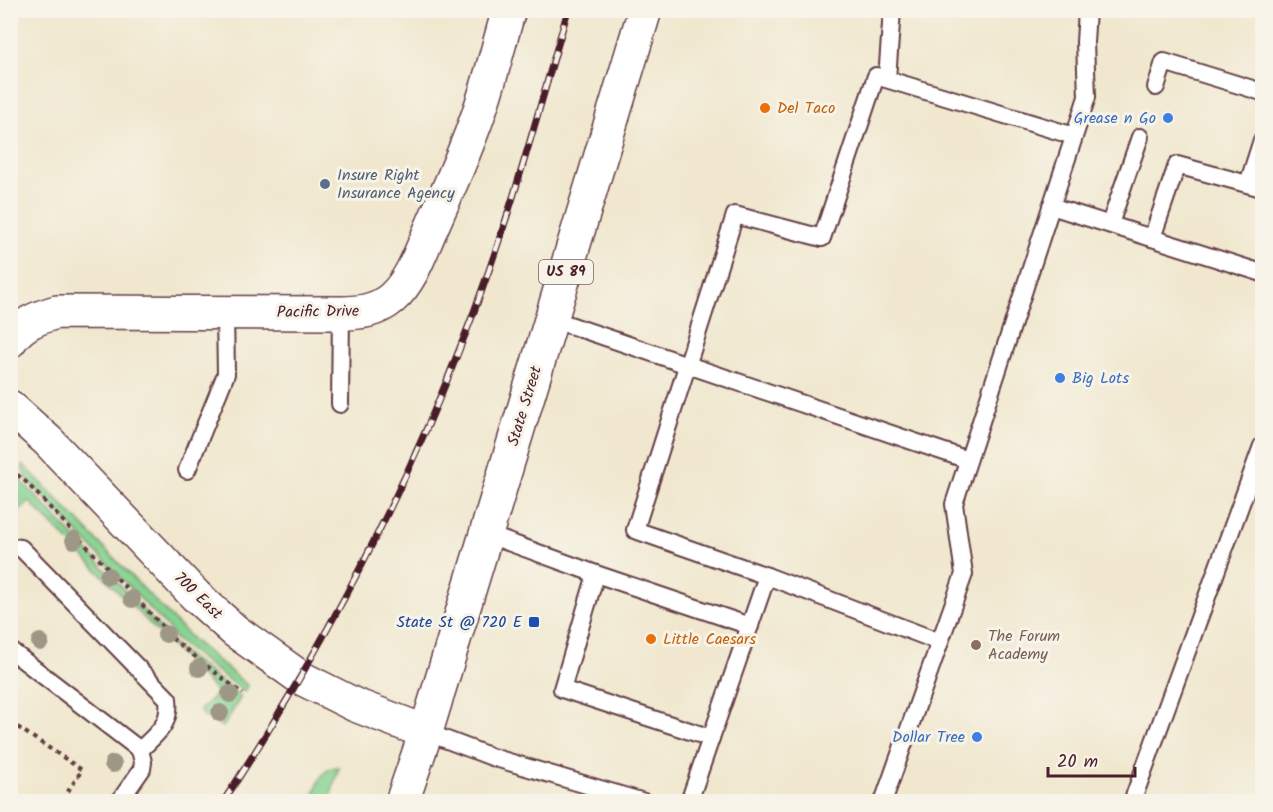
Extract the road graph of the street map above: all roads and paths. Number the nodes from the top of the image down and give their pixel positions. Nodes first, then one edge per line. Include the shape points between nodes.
1 (509, 10) edge
2 (645, 10) edge
3 (892, 10) edge
4 (1087, 10) edge
5 (887, 79) junction
6 (1155, 87) dead end
7 (1263, 92) edge
8 (1074, 136) junction
9 (1140, 137) dead end
10 (1263, 140) edge
11 (1256, 186) edge
12 (1052, 206) junction
13 (1110, 224) junction
14 (1152, 238) junction
15 (1263, 273) edge
16 (225, 313) junction
17 (340, 313) junction
18 (552, 319) junction
19 (10, 341) edge
20 (688, 365) junction
21 (340, 404) dead end
22 (10, 406) edge
23 (1263, 446) edge
24 (968, 460) junction
25 (10, 469) edge
26 (187, 470) dead end
27 (486, 534) junction
28 (10, 547) edge
29 (596, 574) junction
30 (767, 576) junction
31 (750, 626) junction
32 (940, 642) junction
33 (10, 650) edge
34 (243, 694) dead end
35 (10, 722) edge
36 (426, 732) junction
37 (711, 738) junction
38 (140, 750) junction
39 (618, 797) edge
40 (62, 801) edge
41 (119, 801) edge
42 (402, 801) edge
43 (644, 801) edge
44 (689, 801) edge
45 (883, 801) edge
46 (1132, 801) edge

1 - 17 street, Pacific Drive via 474,127 412,271 402,288 376,309
2 - 18 street, State Street / US 89
3 - 5 lane
4 - 8 lane via 1088,96
5 - 8 lane
5 - 20 lane via 876,76 822,238 735,215
6 - 7 lane via 1164,62
8 - 12 lane
9 - 13 lane
10 - 11 lane
11 - 14 lane via 1177,165
12 - 13 lane
12 - 24 lane
13 - 14 lane
14 - 15 lane
16 - 17 street, Pacific Drive
16 - 19 street, Pacific Drive via 57,312 37,318
16 - 26 lane via 226,374
17 - 21 lane
18 - 20 lane
18 - 27 street, State Street / US 89
20 - 24 lane
20 - 30 lane via 635,530
22 - 36 street, 700 East via 234,631 301,678 355,705
23 - 46 lane
24 - 32 lane via 954,504 964,574
25 - 34 path via 174,640
27 - 29 lane
27 - 36 street, State Street / US 89
28 - 38 lane via 21,548 168,699 164,726
29 - 31 lane
29 - 37 lane via 562,689
30 - 31 lane
30 - 32 lane
31 - 37 lane
32 - 45 lane
33 - 38 lane
35 - 40 path via 82,770
36 - 39 lane
36 - 42 street, State Street / US 89
37 - 44 lane
38 - 41 lane via 142,769
39 - 43 lane

